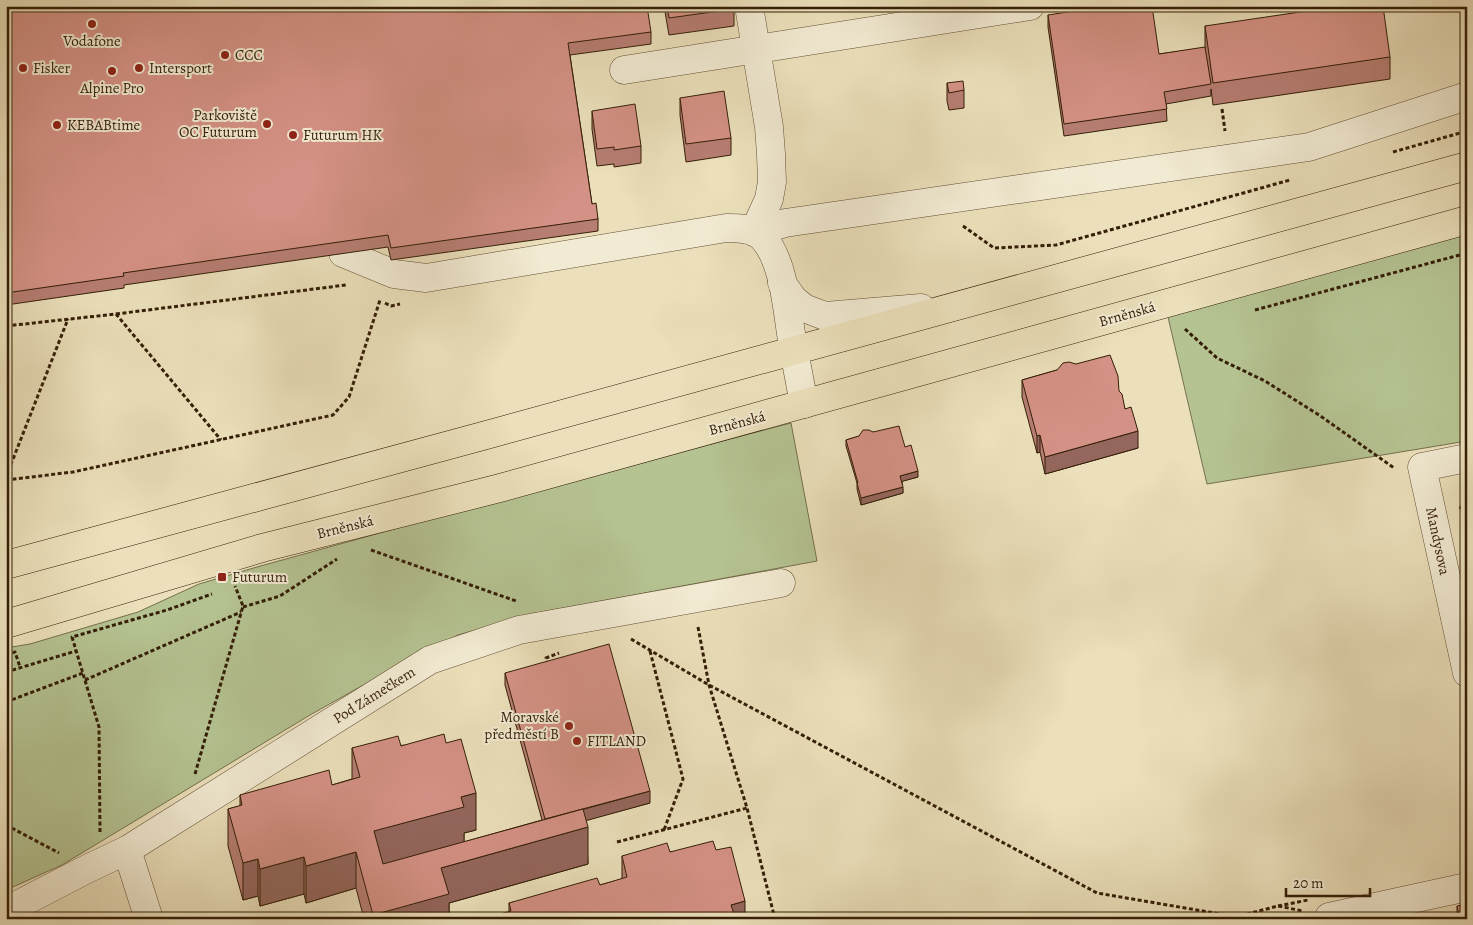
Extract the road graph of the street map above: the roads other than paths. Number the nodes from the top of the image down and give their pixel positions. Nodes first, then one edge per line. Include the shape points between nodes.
1 (749, 6) edge
2 (1030, 6) edge
3 (756, 49) junction
4 (624, 70) dead end
5 (1467, 96) edge
6 (1467, 166) edge
7 (1467, 220) edge
8 (754, 232) junction
9 (343, 253) edge
10 (782, 283) junction
11 (962, 304) junction
12 (794, 351) junction
13 (804, 404) junction
14 (1467, 458) edge
15 (6, 565) edge
16 (781, 583) dead end
17 (6, 624) edge
18 (1467, 673) edge
19 (127, 850) junction
20 (1467, 887) edge
21 (1409, 909) edge
22 (6, 911) edge
23 (1330, 918) edge
24 (149, 919) edge

1 - 3 street
2 - 3 street
3 - 4 street
3 - 8 street via 770,133 772,182 770,199
5 - 8 street via 1309,147 785,223
6 - 11 main road
7 - 13 main road, Brněnská
8 - 9 street via 726,228 426,278 394,274
8 - 10 street via 761,235 770,248
10 - 11 street via 804,308 825,316
10 - 12 street
11 - 12 main road
12 - 13 street
12 - 15 main road
13 - 17 main road, Brněnská via 500,488 262,548
14 - 18 street, Mandysova via 1411,469
16 - 19 street, Pod Zámečkem via 519,630 430,660
19 - 22 street, Pod Zámečkem
19 - 24 street
20 - 21 street
21 - 23 street

